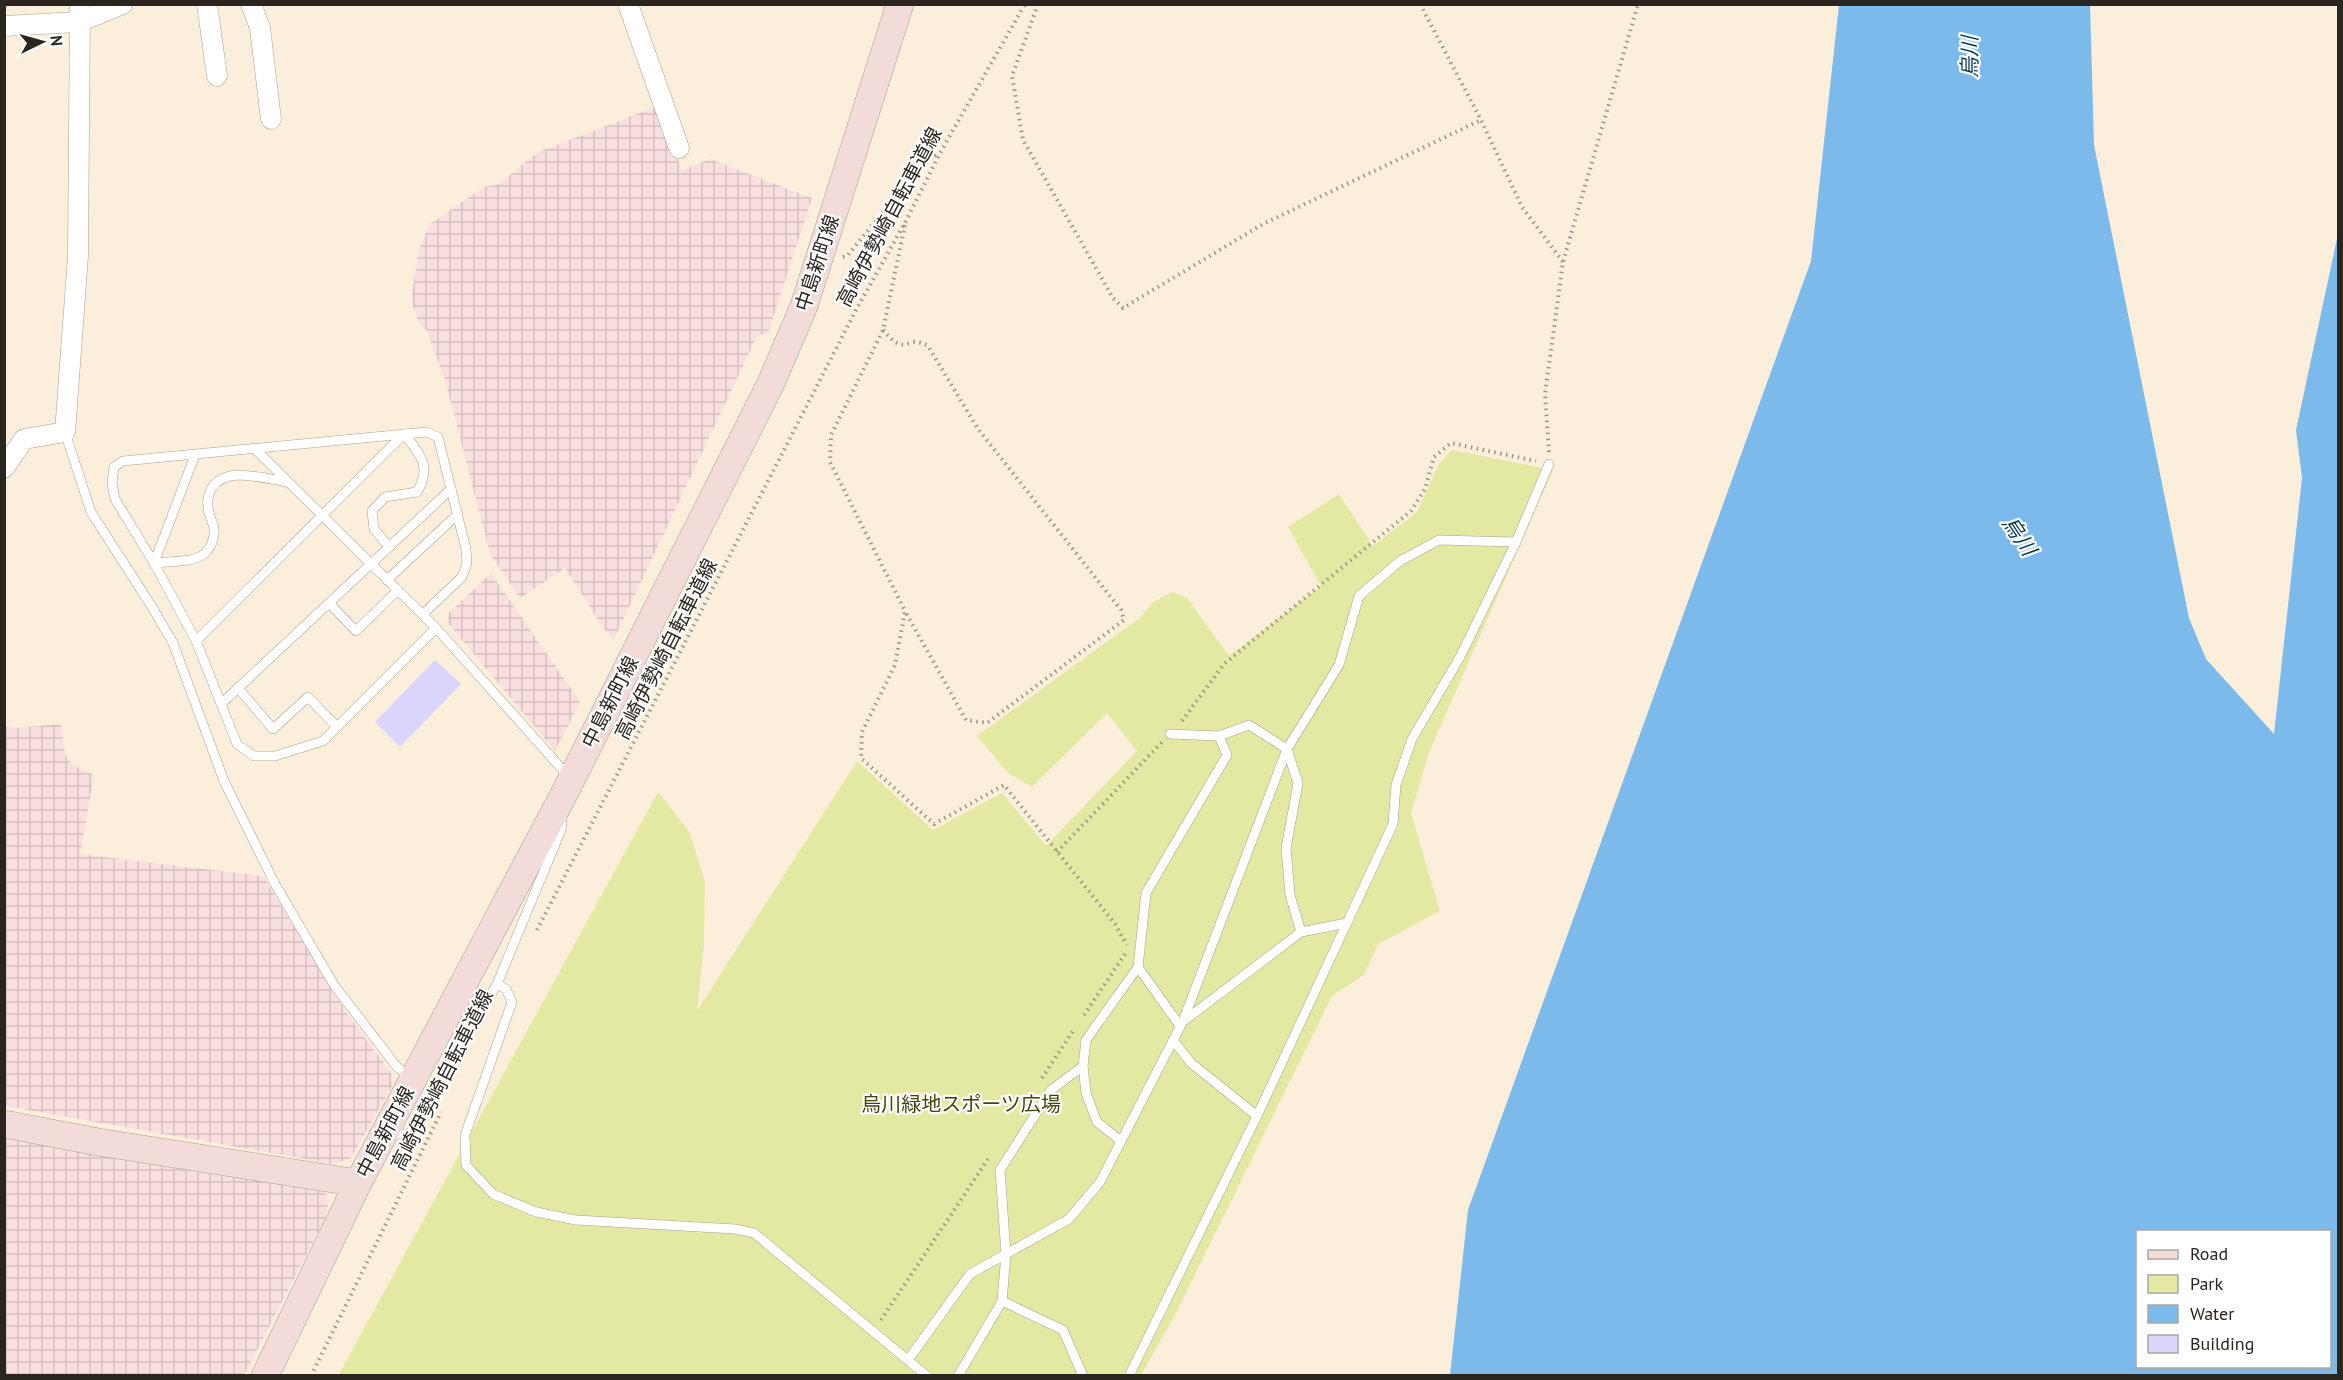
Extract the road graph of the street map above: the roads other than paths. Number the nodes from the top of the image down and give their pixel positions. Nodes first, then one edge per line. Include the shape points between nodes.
1 (123, 4) edge
2 (207, 4) edge
3 (251, 4) edge
4 (628, 4) edge
5 (900, 4) edge
6 (80, 13) edge
7 (4, 26) edge
8 (217, 76) dead end
9 (271, 119) dead end
10 (679, 148) dead end
11 (65, 432) junction
12 (404, 434) junction
13 (254, 448) junction
14 (195, 455) junction
15 (1550, 464) road end
16 (4, 468) edge
17 (288, 482) junction
18 (451, 489) junction
19 (458, 514) junction
20 (323, 516) junction
21 (1516, 542) junction
22 (388, 547) junction
23 (154, 563) junction
24 (371, 564) junction
25 (387, 580) junction
26 (398, 590) junction
27 (329, 603) junction
28 (423, 614) junction
29 (436, 628) junction
30 (196, 641) junction
31 (238, 688) junction
32 (221, 704) junction
33 (337, 727) junction
34 (1170, 734) road end
35 (1219, 736) junction
36 (1287, 749) junction
37 (568, 787) junction
38 (1347, 923) junction
39 (1301, 932) junction
40 (1138, 967) junction
41 (497, 984) junction
42 (1182, 1024) junction
43 (1173, 1040) junction
44 (1083, 1066) junction
45 (412, 1079) junction
46 (1257, 1116) junction
47 (4, 1124) edge
48 (385, 1134) junction
49 (1121, 1141) junction
50 (358, 1183) junction
51 (1006, 1254) junction
52 (1002, 1301) junction
53 (908, 1360) junction
54 (265, 1376) edge
55 (927, 1376) edge
56 (958, 1376) edge
57 (1083, 1376) edge
58 (1129, 1376) edge

1 - 6 street
2 - 8 street
3 - 9 street via 260,28
4 - 10 street
5 - 37 main road, 中島新町線 via 804,306 771,383
6 - 7 street
6 - 11 street via 78,256
11 - 16 street via 24,439
11 - 45 lane via 91,512 172,643 224,781 275,884 334,985 397,1067
12 - 13 lane
12 - 18 lane via 426,432 438,437
12 - 20 lane
12 - 22 lane via 418,451 424,479 417,492 385,497 372,511 374,529
13 - 14 lane
13 - 17 lane
14 - 23 lane
14 - 23 lane via 123,461 114,467 115,499
15 - 21 lane
17 - 20 lane
17 - 23 lane via 238,475 223,477 211,486 207,498 214,527 213,542 195,558
18 - 19 lane
18 - 22 lane
19 - 25 lane
19 - 28 lane via 467,563 462,577
20 - 24 lane
20 - 30 lane
21 - 36 lane via 1439,540 1400,561 1359,596 1339,665
21 - 38 lane via 1460,657 1412,739 1396,785 1393,824
22 - 24 lane
23 - 30 lane
24 - 25 lane
24 - 27 lane
25 - 26 lane
26 - 27 lane via 356,631
26 - 28 lane
27 - 31 lane
28 - 29 lane
29 - 33 lane
29 - 37 lane
30 - 32 lane
31 - 32 lane
31 - 33 lane via 273,729 308,697
32 - 33 lane via 237,744 254,756 275,756 323,741
34 - 35 lane
35 - 36 lane via 1249,726
35 - 40 lane via 1227,755 1146,893
36 - 39 lane via 1299,783 1286,848 1290,895
36 - 42 lane
37 - 41 lane via 561,830
37 - 45 main road, 中島新町線
38 - 39 lane
38 - 46 lane
39 - 42 lane
40 - 42 lane
40 - 44 lane via 1086,1040
41 - 48 lane via 410,1134
41 - 53 lane via 506,989 512,1002 465,1135 464,1152 466,1165 493,1194 536,1212 576,1220 754,1233
42 - 43 lane
43 - 46 lane via 1191,1063
43 - 49 lane
44 - 49 lane via 1086,1093 1097,1122
44 - 51 lane via 1051,1090 1000,1170
45 - 48 main road, 中島新町線
46 - 58 lane
47 - 50 main road
48 - 50 main road, 中島新町線
49 - 51 lane via 1100,1182 1069,1219
50 - 54 main road, 中島新町線
51 - 52 lane
51 - 53 lane via 970,1274
52 - 56 lane
52 - 57 lane via 1063,1330
53 - 55 lane

